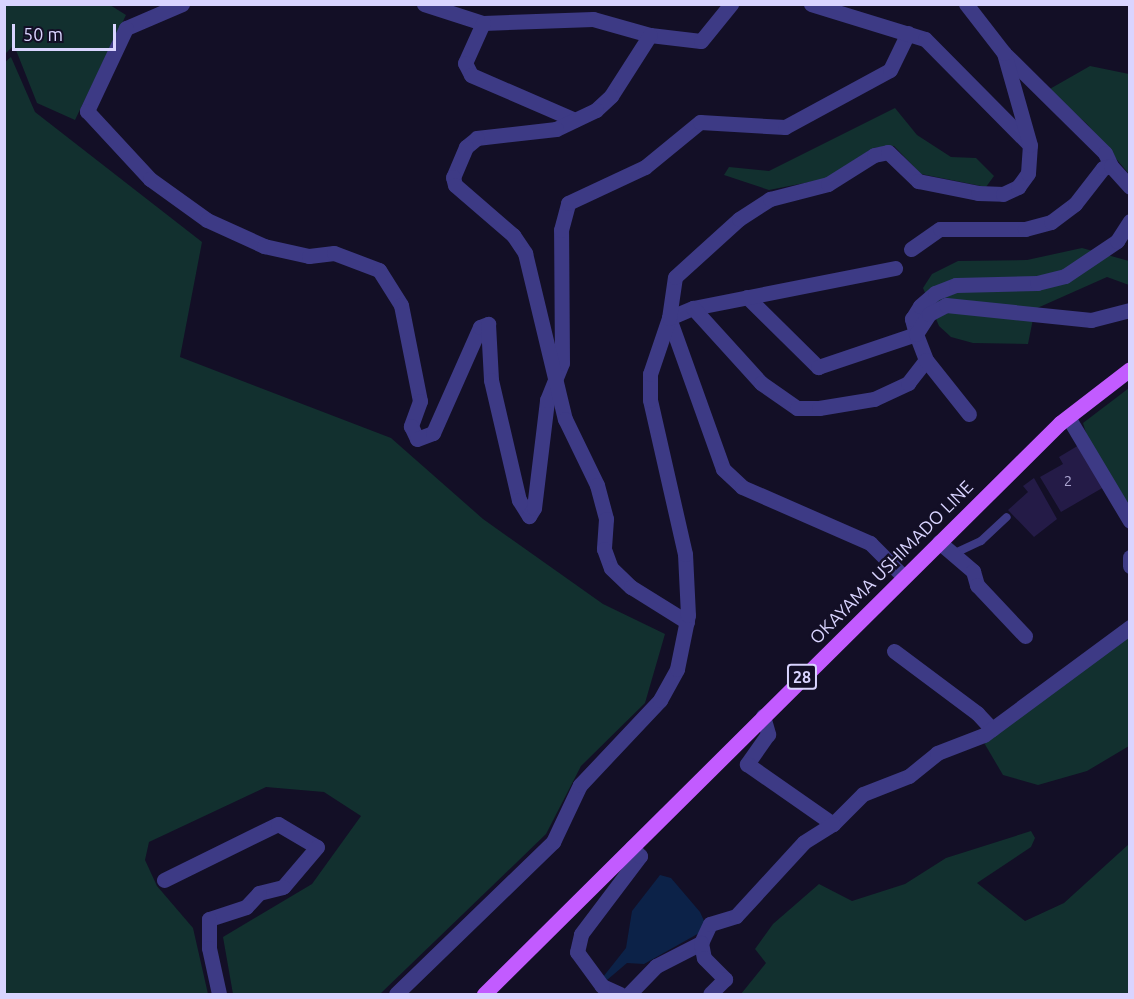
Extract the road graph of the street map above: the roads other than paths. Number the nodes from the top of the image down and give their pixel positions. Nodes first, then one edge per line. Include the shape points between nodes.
1 (182, 4) edge
2 (424, 4) edge
3 (731, 4) edge
4 (811, 4) edge
5 (963, 6) edge
6 (483, 23) junction
7 (908, 33) junction
8 (650, 35) junction
9 (1004, 53) junction
10 (575, 120) junction
11 (1030, 145) junction
12 (1111, 166) junction
13 (1130, 187) edge
14 (1130, 221) edge
15 (911, 249) dead end
16 (895, 268) dead end
17 (747, 297) junction
18 (693, 308) junction
19 (1130, 309) edge
20 (669, 318) junction
21 (916, 334) junction
22 (926, 360) junction
23 (1130, 369) edge
24 (555, 386) junction
25 (969, 414) dead end
26 (1068, 417) junction
27 (1007, 517) dead end
28 (1130, 521) edge
29 (939, 542) junction
30 (953, 554) junction
31 (1130, 557) edge
32 (1130, 566) edge
33 (904, 577) junction
34 (687, 622) junction
35 (1130, 627) edge
36 (1025, 636) dead end
37 (894, 651) dead end
38 (763, 716) junction
39 (992, 729) junction
40 (832, 824) junction
41 (632, 847) junction
42 (164, 880) dead end
43 (701, 943) junction
44 (219, 994) edge
45 (396, 994) edge
46 (484, 994) edge
47 (620, 994) edge
48 (629, 994) edge
49 (711, 994) edge

1 - 24 street via 126,28 87,111 150,178 207,220 248,240 309,256 334,253 379,270 401,305 420,401 411,426 417,439 433,434 480,327 488,324 491,380 519,500 529,516 534,508 547,400
2 - 6 street
3 - 8 street via 701,41
4 - 7 street
5 - 9 street
6 - 8 street via 592,19
6 - 10 street via 465,63 471,75
7 - 11 street via 926,39
7 - 24 street via 890,70 786,127 700,122 645,167 568,203 561,230 562,363
8 - 10 street via 611,96
9 - 11 street
9 - 12 street via 1105,153
10 - 24 street via 556,129 477,138 465,147 453,177 455,185 513,235 525,253
11 - 20 street via 1028,173 1018,188 1002,194 918,181 888,152 874,155 828,184 770,199 691,258 675,277
12 - 13 street
12 - 15 street via 1051,222 1025,229 940,229
14 - 21 street via 1111,246 1065,276 1037,284 956,285 935,293 912,320
16 - 17 street
17 - 18 street
17 - 21 street via 818,367
18 - 20 street
18 - 22 street via 761,383 797,408 874,399 908,383
19 - 21 street via 1091,320 946,305 929,315
20 - 33 street via 723,469 742,487 870,543
20 - 34 street via 650,374 650,400 685,554
21 - 22 street
22 - 25 street
23 - 26 main road, OKAYAMA USHIMADO LINE / 28
24 - 34 street via 565,419 597,485 606,519 604,549 611,568 631,587
26 - 28 street
26 - 29 main road, OKAYAMA USHIMADO LINE / 28
27 - 30 lane via 981,542
29 - 30 street
29 - 33 main road, OKAYAMA USHIMADO LINE / 28
30 - 36 street via 973,571 977,585
31 - 32 street
33 - 38 main road, OKAYAMA USHIMADO LINE / 28
34 - 45 street via 677,669 660,700 592,770 553,842
35 - 39 street
37 - 39 street via 977,713
38 - 40 street via 768,734 747,764
38 - 41 main road, OKAYAMA USHIMADO LINE / 28
39 - 40 street via 937,753 909,776 863,794
40 - 43 street via 804,842 736,916 710,924
41 - 46 main road, OKAYAMA USHIMADO LINE / 28
41 - 47 street via 640,856 581,934 576,952 602,986
42 - 44 street via 278,824 316,847 283,887 259,893 246,907 209,919 209,948
43 - 48 street via 656,966
43 - 49 street via 704,958 725,979

